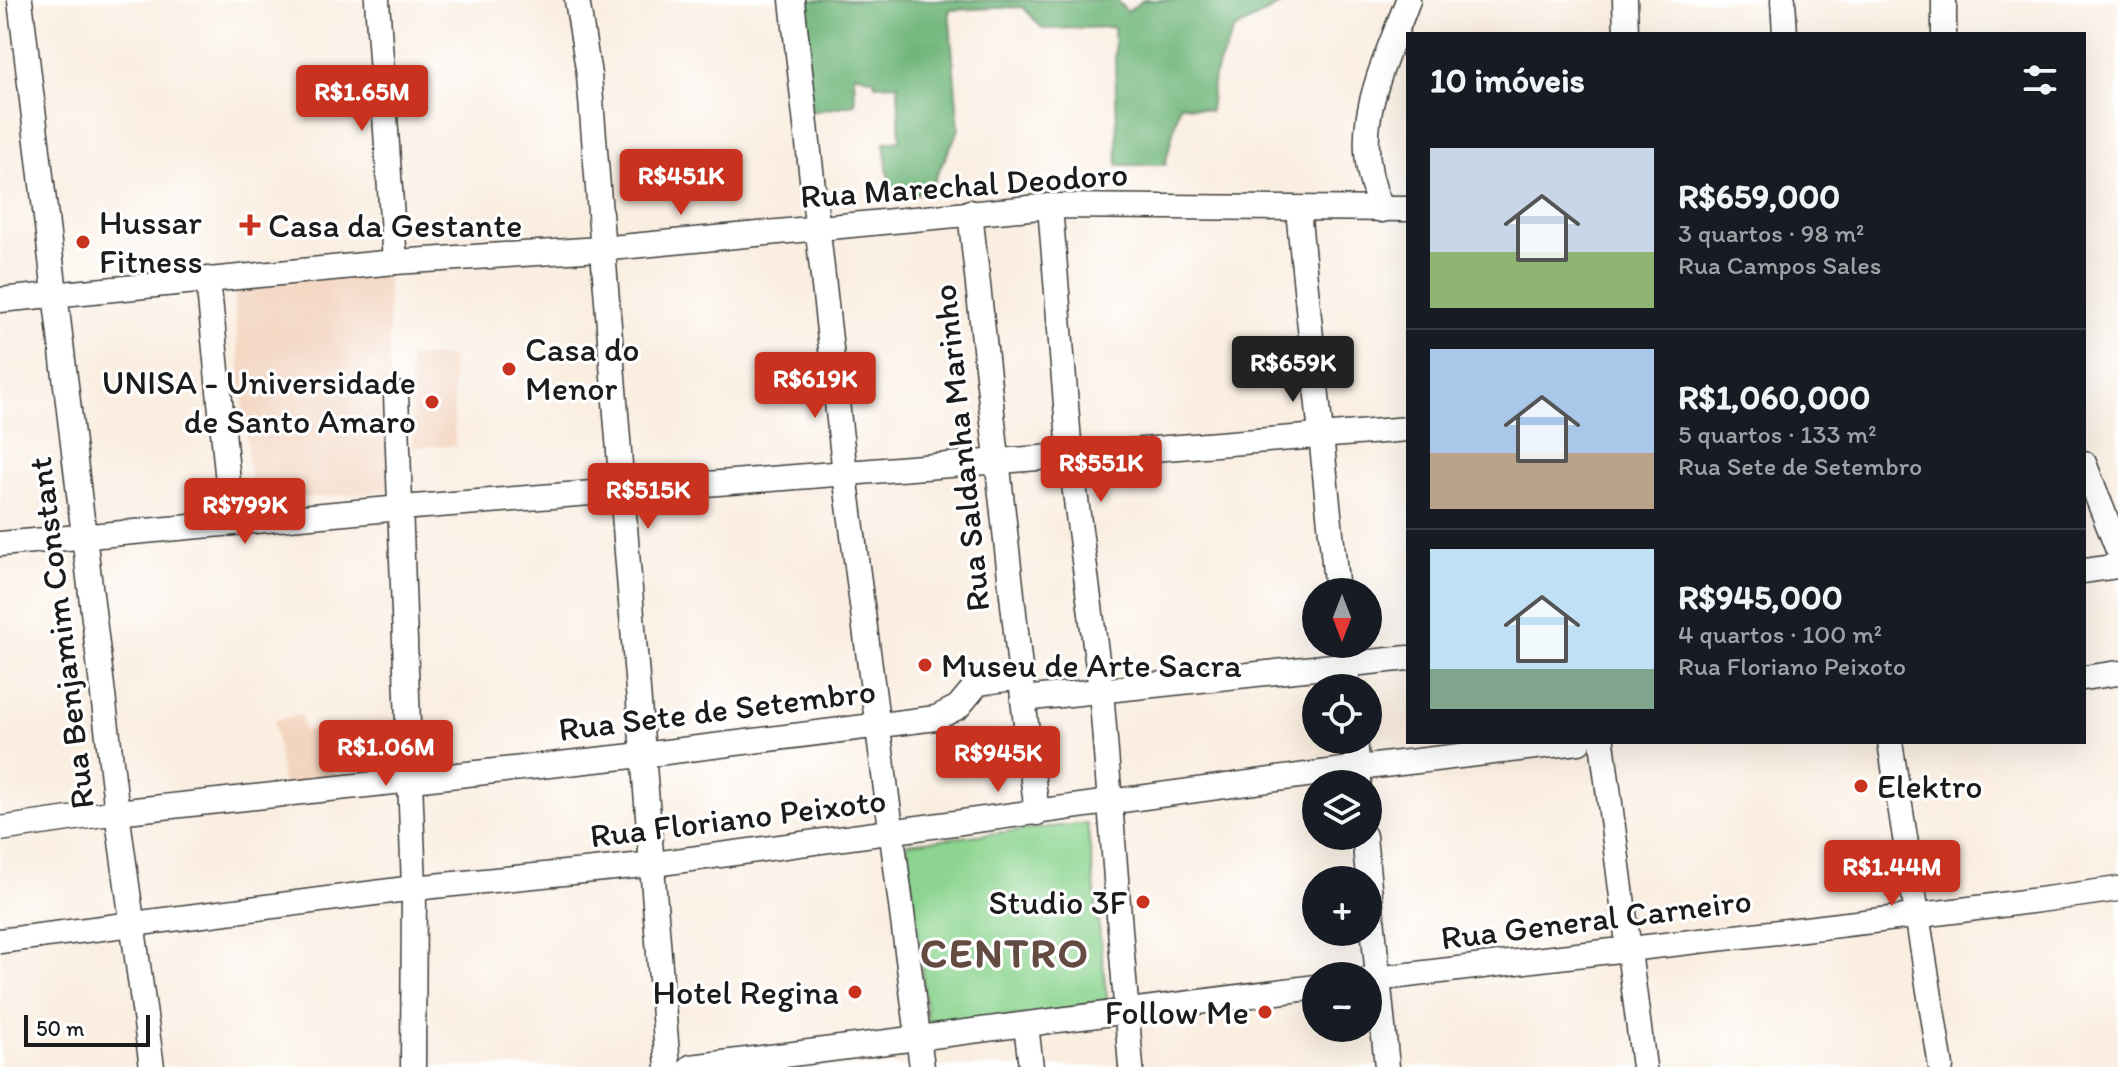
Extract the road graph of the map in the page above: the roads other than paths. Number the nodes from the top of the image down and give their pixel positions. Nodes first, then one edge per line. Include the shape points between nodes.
1 (20, 0) edge
2 (377, 0) edge
3 (577, 0) edge
4 (792, 0) edge
5 (1408, 0) edge
6 (1625, 0) edge
7 (1783, 0) edge
8 (1944, 0) edge
9 (1626, 32) edge
10 (1785, 32) edge
11 (1944, 32) edge
12 (1050, 206) junction
13 (1406, 209) edge
14 (1298, 210) junction
15 (1382, 210) junction
16 (970, 212) junction
17 (817, 227) junction
18 (600, 249) junction
19 (395, 262) junction
20 (208, 279) junction
21 (55, 296) junction
22 (0, 300) edge
23 (396, 394) dead end
24 (1406, 429) edge
25 (1320, 435) junction
26 (1070, 454) junction
27 (996, 460) junction
28 (2086, 468) edge
29 (845, 474) junction
30 (621, 490) junction
31 (401, 508) junction
32 (232, 523) junction
33 (84, 536) junction
34 (0, 544) edge
35 (2118, 550) edge
36 (2118, 566) edge
37 (2086, 571) edge
38 (1335, 578) edge
39 (1406, 658) edge
40 (1346, 666) edge
41 (2118, 673) edge
42 (2086, 678) edge
43 (1022, 688) junction
44 (1101, 690) junction
45 (879, 724) junction
46 (1566, 744) edge
47 (1602, 744) edge
48 (1890, 744) edge
49 (642, 755) junction
50 (1382, 772) edge
51 (410, 780) junction
52 (1302, 782) edge
53 (1110, 804) junction
54 (117, 812) junction
55 (1037, 813) junction
56 (0, 829) edge
57 (893, 833) junction
58 (1365, 850) edge
59 (654, 864) junction
60 (414, 888) junction
61 (2118, 889) edge
62 (1918, 918) junction
63 (133, 924) junction
64 (0, 941) edge
65 (1629, 948) junction
66 (1372, 962) edge
67 (1382, 979) edge
68 (1302, 989) edge
69 (1125, 1013) junction
70 (1026, 1025) junction
71 (1382, 1036) edge
72 (919, 1039) junction
73 (152, 1067) edge
74 (413, 1067) edge
75 (668, 1067) edge
76 (691, 1067) edge
77 (922, 1067) edge
78 (1031, 1067) edge
79 (1131, 1067) edge
80 (1387, 1067) edge
81 (1644, 1067) edge
82 (1941, 1067) edge

1 - 21 street, Rua Benjamim Constant
2 - 19 street
3 - 18 street via 589,75
4 - 17 street
5 - 15 street via 1366,115 1367,163
6 - 9 street
7 - 10 street
8 - 11 street
12 - 14 street, Rua Marechal Deodoro
12 - 16 street, Rua Marechal Deodoro
12 - 26 street
13 - 15 street, Rua Marechal Deodoro
14 - 15 street, Rua Marechal Deodoro
14 - 25 street
16 - 17 street, Rua Marechal Deodoro
16 - 27 street, Rua Saldanha Marinho
17 - 18 street, Rua Marechal Deodoro
17 - 29 street
18 - 19 street, Rua Marechal Deodoro
18 - 30 street
19 - 20 street, Rua Marechal Deodoro
20 - 21 street, Rua Marechal Deodoro
20 - 32 street
21 - 22 street, Rua Marechal Deodoro
21 - 33 street, Rua Benjamim Constant
23 - 31 street
24 - 25 street
25 - 26 street
25 - 38 street
26 - 27 street
26 - 44 street
27 - 29 street
27 - 43 street, Rua Saldanha Marinho
28 - 35 street
29 - 30 street
29 - 45 street
30 - 31 street
30 - 49 street
31 - 32 street
31 - 51 street
32 - 33 street
33 - 34 street
33 - 54 street, Rua Benjamim Constant
36 - 37 street
39 - 40 street, Rua Sete de Setembro
40 - 44 street, Rua Sete de Setembro
41 - 42 street
43 - 44 street, Rua Sete de Setembro
43 - 45 street, Rua Sete de Setembro via 978,683 947,715
43 - 55 street, Rua Saldanha Marinho
44 - 53 street
45 - 49 street, Rua Sete de Setembro
45 - 57 street
46 - 50 street, Rua Floriano Peixoto
47 - 65 street
48 - 62 street
49 - 51 street, Rua Sete de Setembro
49 - 59 street
51 - 54 street, Rua Sete de Setembro
51 - 60 street
52 - 53 street, Rua Floriano Peixoto
53 - 55 street, Rua Floriano Peixoto
53 - 69 street
54 - 56 street, Rua Sete de Setembro
54 - 63 street, Rua Benjamim Constant
55 - 57 street, Rua Floriano Peixoto
57 - 59 street, Rua Floriano Peixoto
57 - 72 street
58 - 66 street
59 - 60 street, Rua Floriano Peixoto
59 - 75 street
60 - 63 street, Rua Floriano Peixoto
60 - 74 street
61 - 62 street, Rua General Carneiro
62 - 65 street, Rua General Carneiro
62 - 82 street
63 - 64 street, Rua Floriano Peixoto
63 - 73 street, Rua Benjamim Constant
65 - 67 street, Rua General Carneiro
65 - 81 street
68 - 69 street
69 - 70 street
69 - 79 street
70 - 72 street
70 - 78 street
71 - 80 street
72 - 76 street
72 - 77 street

